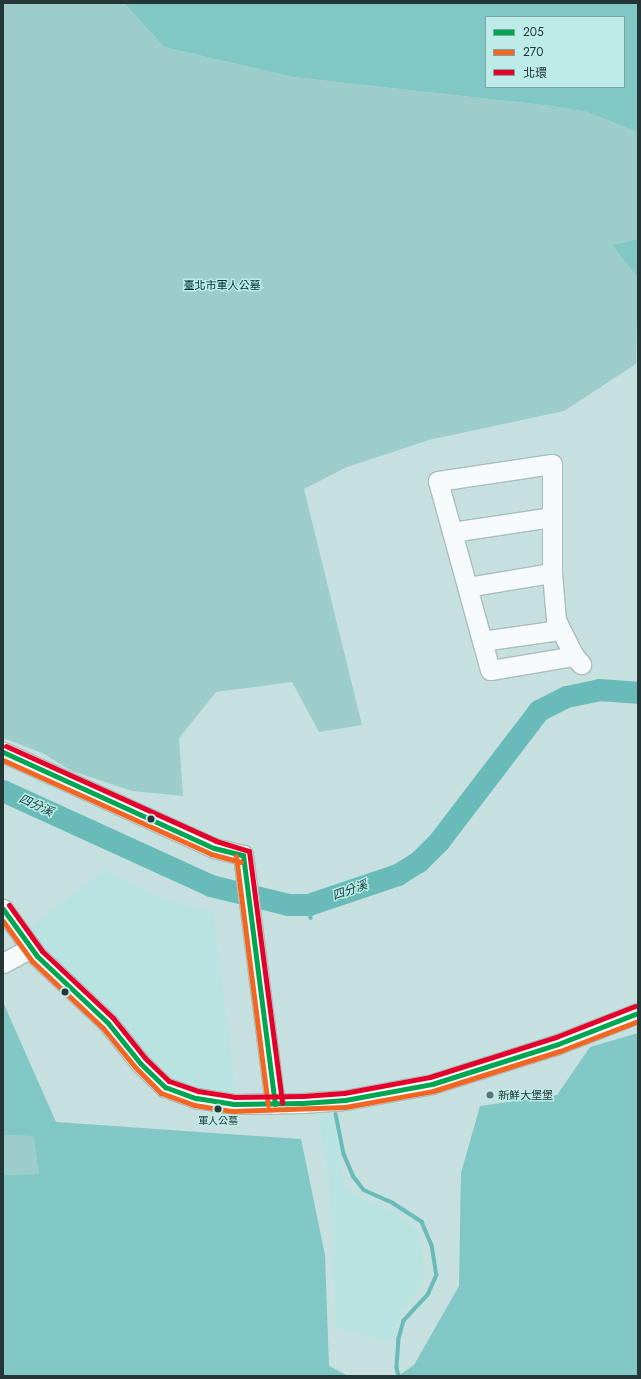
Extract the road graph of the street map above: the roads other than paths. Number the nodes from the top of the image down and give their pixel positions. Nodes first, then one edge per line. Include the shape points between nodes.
1 (551, 517) junction
2 (452, 532) junction
3 (552, 573) junction
4 (468, 587) junction
5 (559, 630) junction
6 (482, 641) junction
7 (3, 752) edge
8 (3, 909) edge
9 (32, 948) junction
10 (3, 963) edge
11 (638, 1013) edge
12 (275, 1104) junction

1 - 2 street
1 - 2 street via 552,464 438,481
1 - 3 street
2 - 4 street
3 - 4 street
3 - 5 street
4 - 6 street
5 - 6 street
5 - 6 street via 577,660 490,670
7 - 12 street via 214,848 243,855
8 - 9 street
9 - 10 street
9 - 12 street via 108,1023 140,1063 165,1087 196,1098 234,1104
11 - 12 street via 558,1044 432,1084 345,1100

